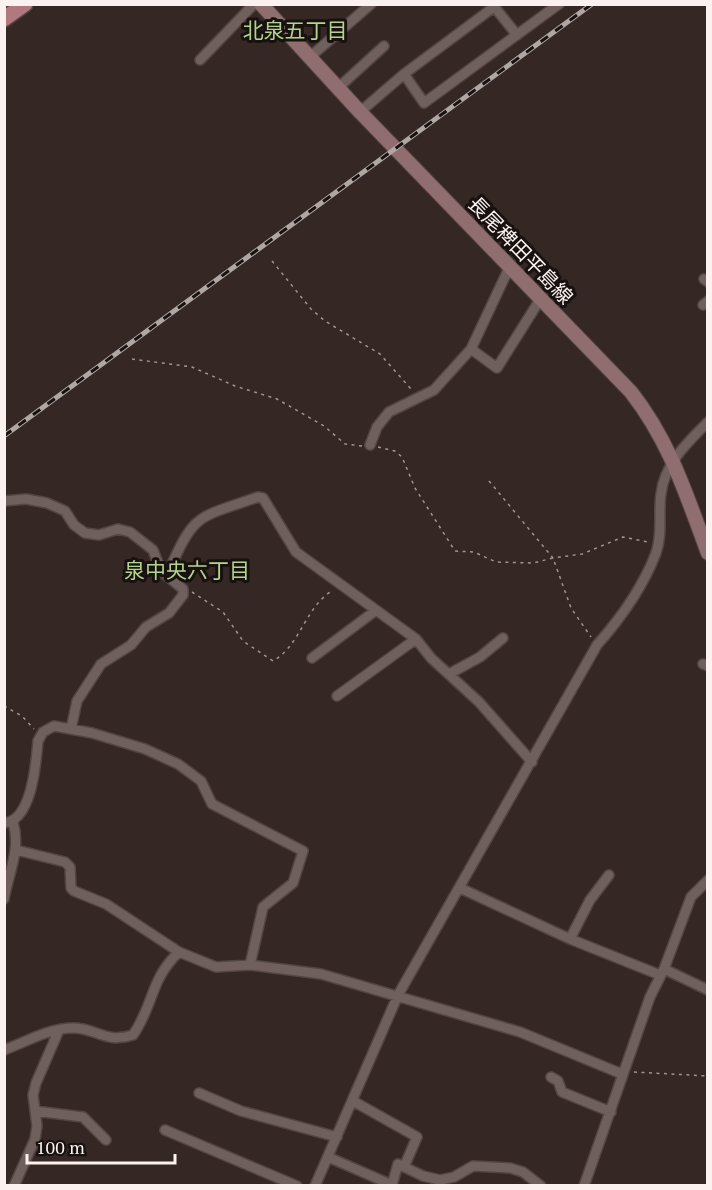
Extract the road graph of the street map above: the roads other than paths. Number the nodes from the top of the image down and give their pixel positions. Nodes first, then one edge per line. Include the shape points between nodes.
1 (25, 4) edge
2 (254, 4) edge
3 (261, 4) edge
4 (371, 4) edge
5 (559, 4) edge
6 (493, 6) edge
7 (4, 19) edge
8 (517, 35) junction
9 (384, 46) dead end
10 (310, 57) junction
11 (200, 60) dead end
12 (404, 74) junction
13 (338, 88) junction
14 (360, 112) junction
15 (510, 266) junction
16 (541, 298) junction
17 (471, 349) junction
18 (708, 422) edge
19 (370, 445) road end
20 (674, 460) junction
21 (4, 501) edge
22 (708, 553) edge
23 (167, 575) junction
24 (375, 611) junction
25 (503, 638) dead end
26 (416, 639) junction
27 (312, 658) dead end
28 (449, 674) junction
29 (337, 696) dead end
30 (71, 729) junction
31 (532, 762) junction
32 (9, 823) edge
33 (16, 850) junction
34 (609, 875) dead end
35 (708, 880) edge
36 (460, 888) junction
37 (4, 899) edge
38 (570, 939) junction
39 (179, 952) junction
40 (250, 965) junction
41 (662, 972) junction
42 (708, 990) edge
43 (398, 995) junction
44 (59, 1030) junction
45 (4, 1050) edge
46 (622, 1074) junction
47 (550, 1077) dead end
48 (199, 1093) dead end
49 (353, 1101) junction
50 (35, 1111) junction
51 (611, 1112) junction
52 (165, 1130) dead end
53 (337, 1137) junction
54 (106, 1140) dead end
55 (328, 1157) junction
56 (404, 1167) junction
57 (14, 1185) edge
58 (297, 1185) edge
59 (315, 1185) edge
60 (542, 1185) edge
61 (584, 1185) edge

1 - 7 main road
2 - 11 street
3 - 10 main road, 長尾稗田平島線
4 - 10 street
5 - 8 street
6 - 8 street
6 - 12 street
8 - 12 street via 424,103
9 - 13 street
10 - 13 main road, 長尾稗田平島線
12 - 14 street
13 - 14 main road, 長尾稗田平島線
14 - 15 main road, 長尾稗田平島線
15 - 16 main road, 長尾稗田平島線
15 - 17 street
16 - 17 street via 497,368
16 - 20 main road, 長尾稗田平島線 via 631,392
17 - 19 street via 434,390 389,412
18 - 20 street
20 - 22 main road, 長尾稗田平島線
20 - 31 street via 661,494 658,541 648,572 621,618 597,645
21 - 23 street via 34,500 60,508 85,533 99,535 118,529 130,532 153,550 157,565
23 - 24 street via 186,533 197,520 258,497 266,501 296,552
23 - 30 street via 183,589 183,596 170,613 146,627 130,645 101,664 77,701
24 - 26 street
24 - 27 street
25 - 28 street via 480,657
26 - 28 street
26 - 29 street
28 - 31 street
30 - 32 street via 54,726 43,732 26,803
30 - 40 street via 123,742 178,764 201,782 212,804 303,851 293,883 263,907
31 - 36 street
32 - 33 street via 17,838
33 - 37 street
33 - 39 street via 64,862 70,867 74,891 106,904
34 - 38 street via 590,900
35 - 41 street via 691,897
36 - 38 street
36 - 43 street
38 - 41 street
39 - 40 street via 216,967
39 - 44 street via 164,966 133,1035 109,1039 77,1028
40 - 43 street via 305,970
41 - 42 street
41 - 46 street
43 - 46 street via 520,1032
43 - 49 street
44 - 45 street
44 - 50 street via 36,1083
46 - 51 street
47 - 51 street via 558,1081 562,1092
48 - 53 street via 241,1111
49 - 53 street
49 - 56 street via 417,1137
50 - 54 street via 83,1117
50 - 57 street via 35,1139
51 - 61 street
52 - 58 street
53 - 55 street
55 - 56 street via 392,1185 399,1164
55 - 59 street
56 - 60 street via 440,1180 473,1166 510,1168

